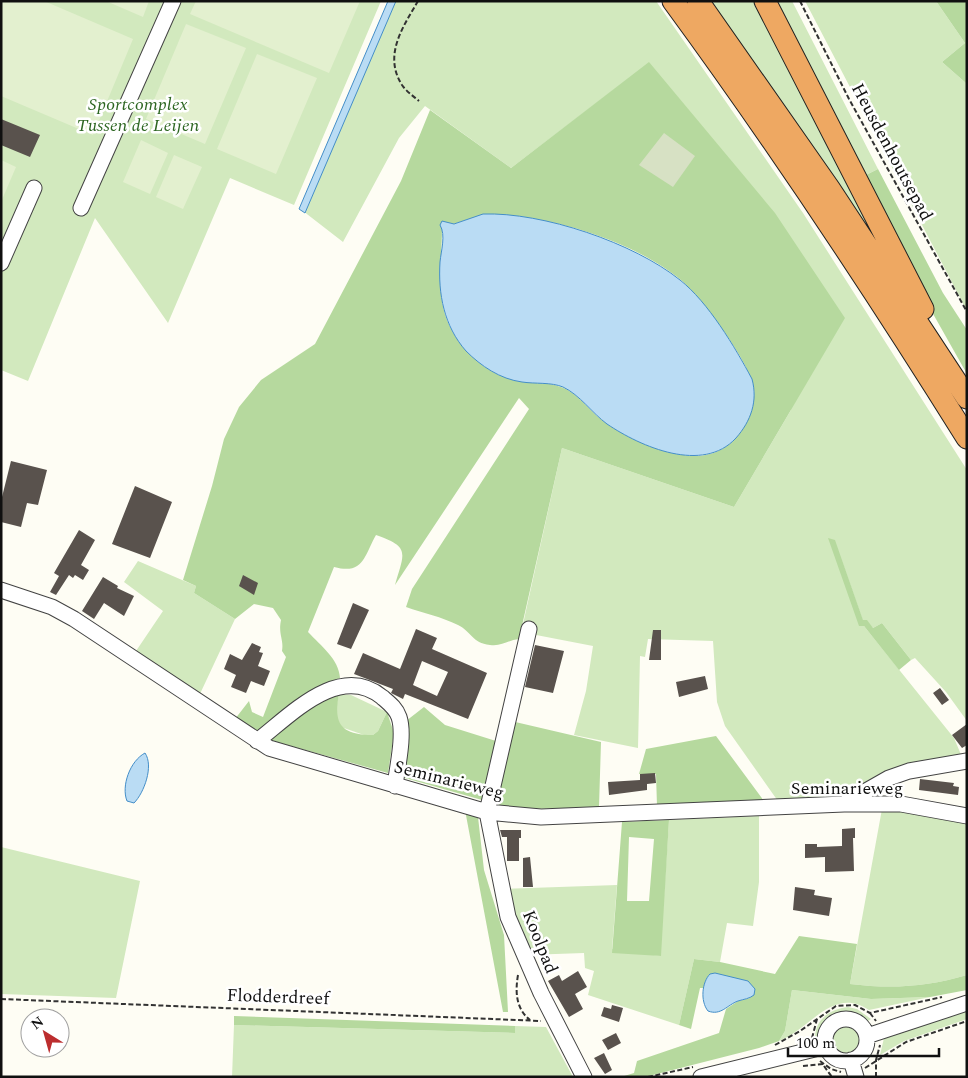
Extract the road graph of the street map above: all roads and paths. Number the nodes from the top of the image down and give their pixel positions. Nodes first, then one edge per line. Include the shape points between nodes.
1 (173, 1) edge
2 (418, 1) edge
3 (673, 1) edge
4 (698, 1) edge
5 (765, 1) edge
6 (800, 1) edge
7 (419, 101) dead end
8 (34, 188) dead end
9 (81, 208) dead end
10 (1, 263) edge
11 (967, 312) edge
12 (944, 360) junction
13 (967, 398) edge
14 (967, 438) edge
15 (1, 590) edge
16 (529, 629) dead end
17 (257, 741) junction
18 (967, 761) edge
19 (395, 786) junction
20 (844, 804) junction
21 (487, 812) junction
22 (967, 816) edge
23 (519, 973) dead end
24 (948, 996) dead end
25 (1, 999) edge
26 (967, 1003) edge
27 (531, 1020) junction
28 (555, 1021) junction
29 (967, 1021) edge
30 (867, 1036) junction
31 (827, 1046) junction
32 (767, 1048) dead end
33 (851, 1060) junction
34 (823, 1064) dead end
35 (698, 1072) edge
36 (584, 1077) edge
37 (648, 1077) edge
38 (832, 1077) edge
39 (856, 1077) edge
40 (876, 1077) edge

1 - 9 street
2 - 7 path via 398,37 392,63 402,85
3 - 14 highway via 813,200
4 - 12 highway via 824,180
5 - 12 highway via 882,224 924,310
6 - 11 path, Heusdenhoutsepad via 849,100
8 - 10 street
12 - 13 highway
15 - 17 street, Seminarieweg via 52,607 74,619
16 - 21 street
17 - 19 street, Seminarieweg via 269,748
17 - 19 street via 317,694 346,687 373,690 394,708 400,718
18 - 20 street via 909,771 889,778
19 - 21 street, Seminarieweg
20 - 21 street, Seminarieweg via 541,817
20 - 22 street, Seminarieweg via 901,804
21 - 28 street, Koolpad via 508,917
23 - 27 path via 518,1005 522,1014
24 - 32 path via 870,1012 855,1005 836,1006
25 - 27 path, Flodderdreef
26 - 30 street
27 - 28 path, Flodderdreef
28 - 36 street, Koolpad
29 - 40 path via 906,1042 876,1060
30 - 31 street via 860,1024 842,1020 830,1026
30 - 33 street via 865,1048
31 - 33 street via 836,1058
31 - 35 street
33 - 39 street
34 - 38 path
35 - 37 path

